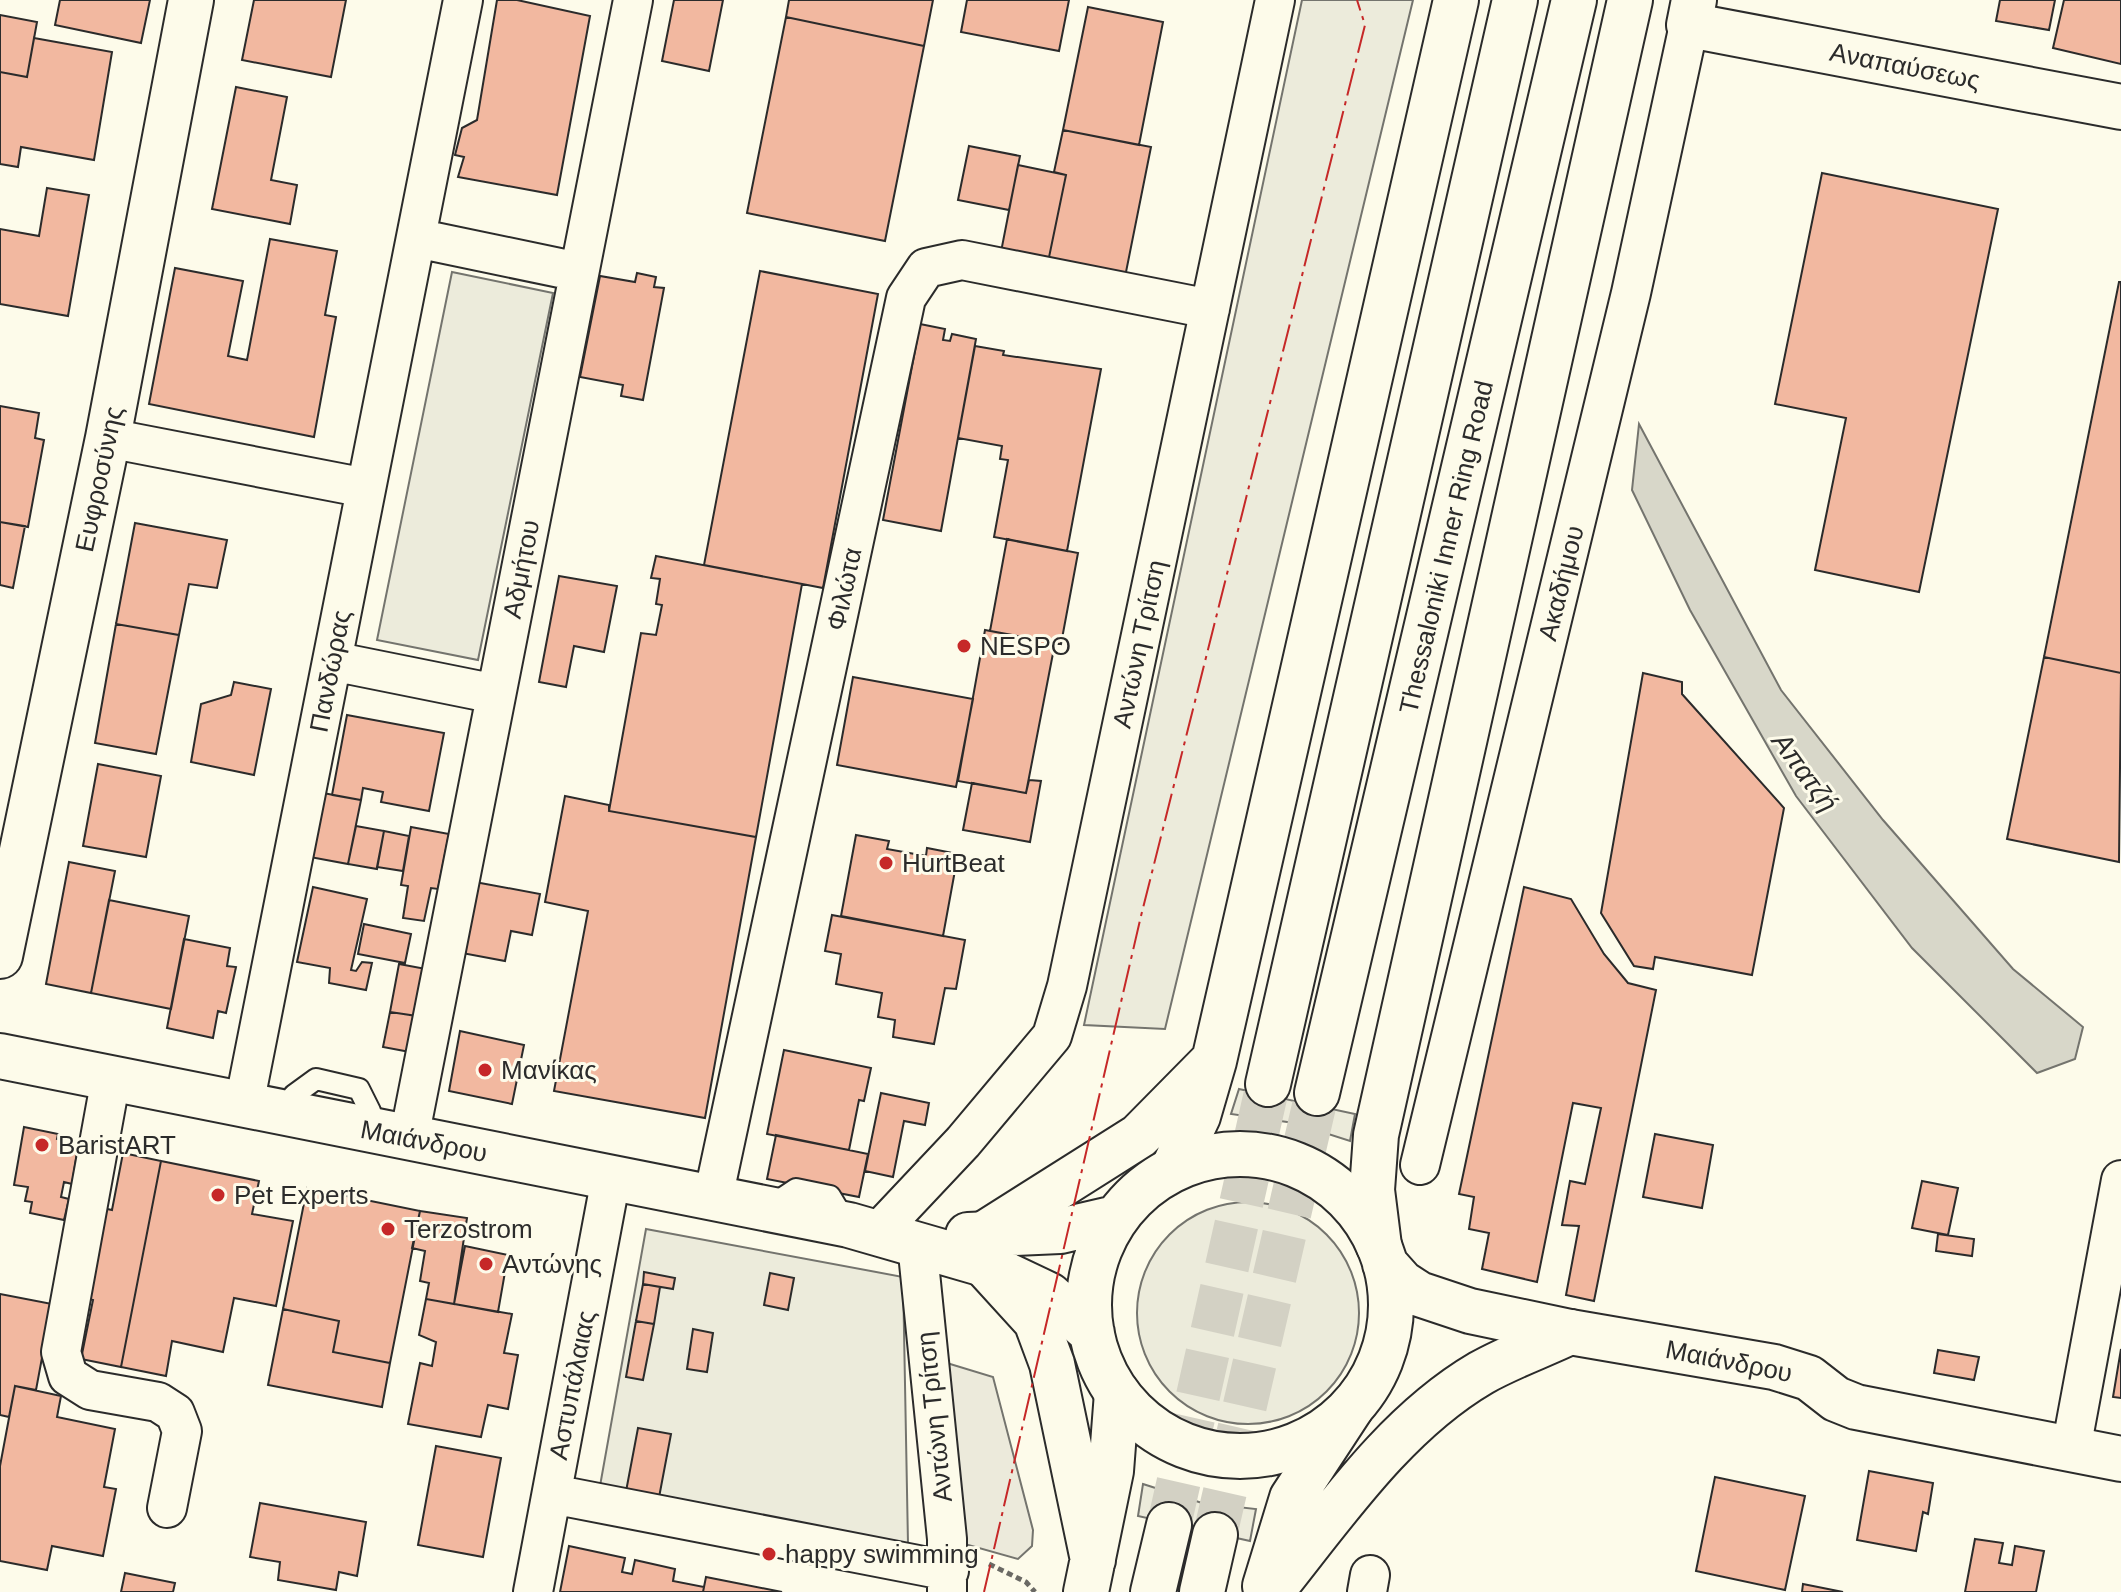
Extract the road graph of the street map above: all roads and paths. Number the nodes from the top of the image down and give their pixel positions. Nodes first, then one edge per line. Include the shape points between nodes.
1 (191, 0) edge
2 (463, 0) edge
3 (633, 0) edge
4 (1275, 0) edge
5 (1456, 0) edge
6 (1515, 0) edge
7 (1574, 0) edge
8 (1630, 0) edge
9 (1691, 12) edge
10 (2121, 107) edge
11 (416, 238) junction
12 (579, 272) junction
13 (1210, 309) junction
14 (108, 438) junction
15 (366, 488) junction
16 (332, 661) junction
17 (496, 694) junction
18 (0, 956) edge
19 (0, 1056) edge
20 (1214, 1061) junction
21 (111, 1078) junction
22 (1268, 1084) tunnel mouth
23 (1317, 1093) tunnel mouth
24 (294, 1095) dead end
25 (244, 1105) junction
26 (370, 1111) dead end
27 (409, 1138) junction
28 (1420, 1165) dead end
29 (1173, 1169) junction
30 (611, 1178) junction
31 (2121, 1180) edge
32 (713, 1198) junction
33 (781, 1199) dead end
34 (1116, 1218) junction
35 (872, 1227) junction
36 (986, 1248) junction
37 (1382, 1255) junction
38 (1470, 1311) junction
39 (1570, 1332) junction
40 (1092, 1333) junction
41 (1385, 1348) junction
42 (1117, 1393) junction
43 (1351, 1408) junction
44 (2071, 1449) junction
45 (2121, 1459) edge
46 (552, 1494) junction
47 (167, 1508) dead end
48 (1169, 1525) tunnel mouth
49 (1215, 1535) tunnel mouth
50 (987, 1563) dead end
51 (1089, 1576) edge
52 (948, 1582) edge
53 (533, 1592) edge
54 (1035, 1592) edge
55 (1153, 1592) edge
56 (1202, 1592) edge
57 (1263, 1592) edge
58 (1271, 1592) edge

1 - 14 main road, Ευφροσύνης
2 - 11 street, Πανδώρας
3 - 12 street, Αδμήτου
4 - 13 street, Αντώνη Τρίτση
5 - 20 main road
6 - 22 main road, Thessaloniki Inner Ring Road
7 - 23 main road, Thessaloniki Inner Ring Road
8 - 37 main road via 1379,1122 1372,1190
9 - 10 main road, Αναπαύσεως
9 - 28 street, Ακαδήμου via 1631,293
11 - 12 street
11 - 15 street, Πανδώρας
12 - 17 street, Αδμήτου
13 - 32 street, Φιλώτα via 962,260 926,268 906,298
13 - 35 street, Αντώνη Τρίτση via 1052,1036 963,1142
14 - 15 street
14 - 18 main road, Ευφροσύνης
15 - 16 street, Πανδώρας
16 - 17 street
16 - 25 street, Πανδώρας
17 - 27 street, Αδμήτου
19 - 21 main road, Μαιάνδρου
20 - 29 main road via 1198,1116
20 - 36 main road via 1139,1136
21 - 25 main road, Μαιάνδρου
21 - 47 street via 61,1352 68,1376 90,1390 158,1402 175,1413 182,1431
24 - 26 lane via 316,1079 359,1089
25 - 27 main road, Μαιάνδρου
27 - 30 main road, Μαιάνδρου
29 - 34 main road, Μαιάνδρου
29 - 37 main road, Μαιάνδρου via 1207,1157 1253,1154 1298,1164 1337,1188 1362,1215
30 - 32 main road, Μαιάνδρου
30 - 46 street, Αστυπάλαιας
31 - 44 street
32 - 35 main road, Μαιάνδρου
33 - 35 lane via 796,1189 830,1196
34 - 36 main road, Μαιάνδρου
34 - 40 main road, Μαιάνδρου via 1098,1254 1089,1293
35 - 36 main road, Μαιάνδρου via 965,1235
35 - 52 street, Αντώνη Τρίτση
36 - 40 main road, Μαιάνδρου
36 - 51 main road via 1036,1321 1052,1364
37 - 38 main road, Μαιάνδρου via 1402,1283 1419,1294
37 - 41 main road, Μαιάνδρου via 1392,1306
38 - 39 main road, Μαιάνδρου
38 - 41 main road via 1416,1330
39 - 44 main road, Μαιάνδρου via 1774,1367 1809,1378 1856,1407
39 - 58 main road via 1480,1373 1421,1419 1363,1477
40 - 42 main road, Μαιάνδρου
41 - 43 main road, Μαιάνδρου
42 - 43 main road, Μαιάνδρου via 1150,1427 1189,1448 1233,1457 1298,1446
42 - 51 main road via 1111,1471
43 - 57 main road via 1292,1498
44 - 45 main road, Μαιάνδρου
46 - 52 street
46 - 53 street, Αστυπάλαιας
48 - 55 main road
49 - 56 main road
50 - 54 path

